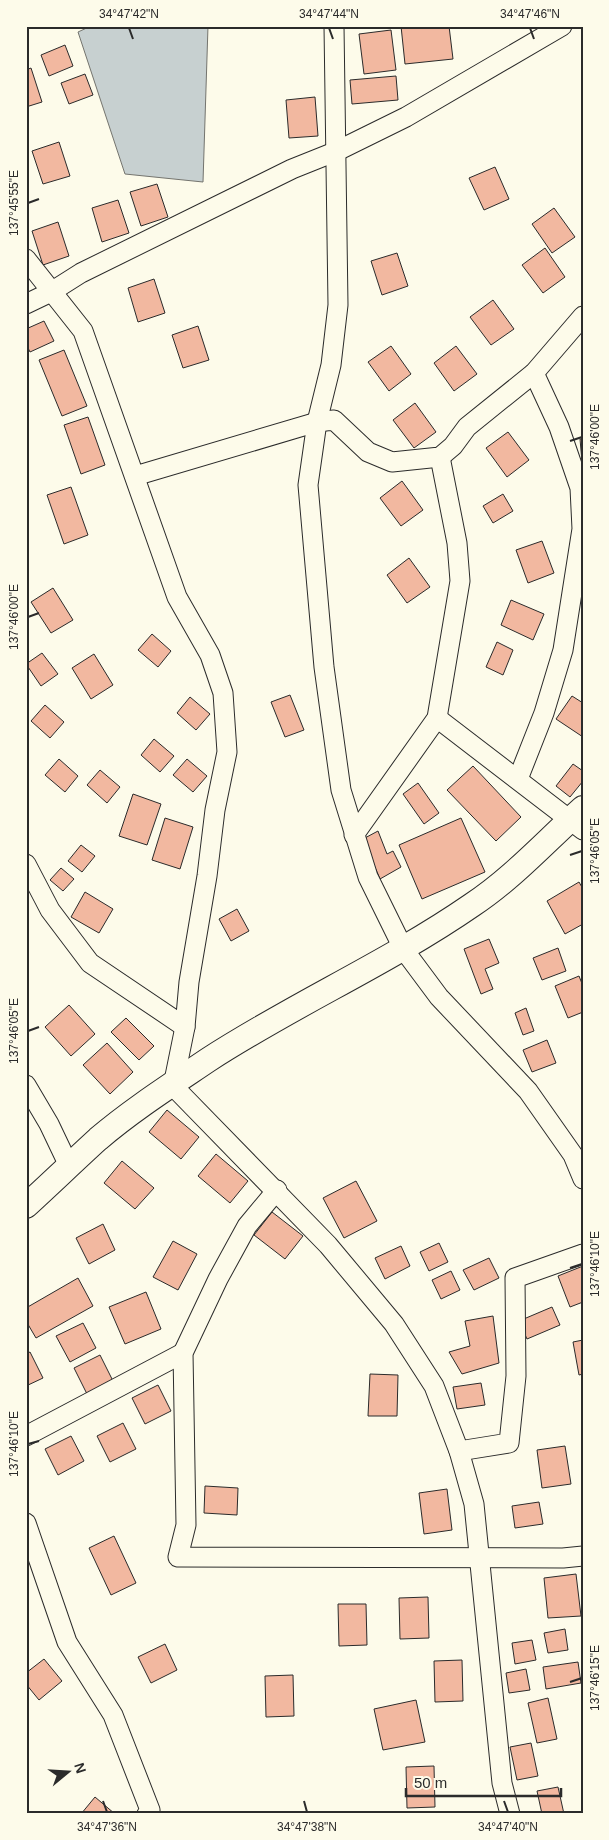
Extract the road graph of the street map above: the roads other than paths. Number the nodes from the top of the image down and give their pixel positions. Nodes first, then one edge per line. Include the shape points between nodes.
1 (334, 26) edge
2 (562, 26) edge
3 (336, 151) junction
4 (26, 259) edge
5 (52, 292) junction
6 (26, 304) edge
7 (583, 316) edge
8 (534, 373) junction
9 (317, 422) junction
10 (440, 457) junction
11 (135, 476) junction
12 (437, 718) junction
13 (518, 779) junction
14 (578, 819) edge
15 (354, 835) junction
16 (26, 864) edge
17 (404, 950) junction
18 (186, 1027) junction
19 (26, 1085) edge
20 (173, 1086) junction
21 (578, 1151) edge
22 (69, 1166) junction
23 (583, 1179) edge
24 (277, 1190) junction
25 (26, 1206) edge
26 (583, 1254) edge
27 (183, 1353) junction
28 (26, 1436) edge
29 (459, 1451) junction
30 (26, 1523) edge
31 (583, 1556) edge
32 (32, 1558) edge
33 (480, 1558) junction
34 (147, 1814) edge
35 (510, 1814) edge

1 - 3 street
2 - 3 street via 451,92
3 - 5 street via 292,169 98,264
3 - 9 street via 338,305 332,365
4 - 5 street
5 - 6 street
5 - 11 street via 83,332
7 - 8 street
8 - 10 street via 467,427
8 - 13 street via 559,426 580,488 582,529 563,650 544,713
9 - 10 street via 334,420 368,452 392,462
9 - 11 street
9 - 15 street via 308,485 323,648 341,790
10 - 12 street via 457,544 460,581
11 - 18 street via 177,597 210,655 223,693 227,752 189,982
12 - 13 street
12 - 15 street
13 - 14 street
14 - 17 street via 474,904
15 - 17 street via 368,877
16 - 18 street via 50,910 90,963
17 - 20 street via 291,1011 209,1060
17 - 21 street via 439,997 528,1091
18 - 20 street
19 - 22 street
20 - 22 street via 153,1096
20 - 24 street
21 - 23 street
22 - 25 street
24 - 27 street via 247,1226
24 - 29 street via 394,1324 434,1386
26 - 29 street via 515,1278 516,1376 509,1443
27 - 28 street
27 - 33 street via 186,1525 178,1557
29 - 33 street via 474,1504
30 - 32 street
31 - 33 street
32 - 34 street via 66,1642 113,1715 150,1810
33 - 35 street via 502,1783

